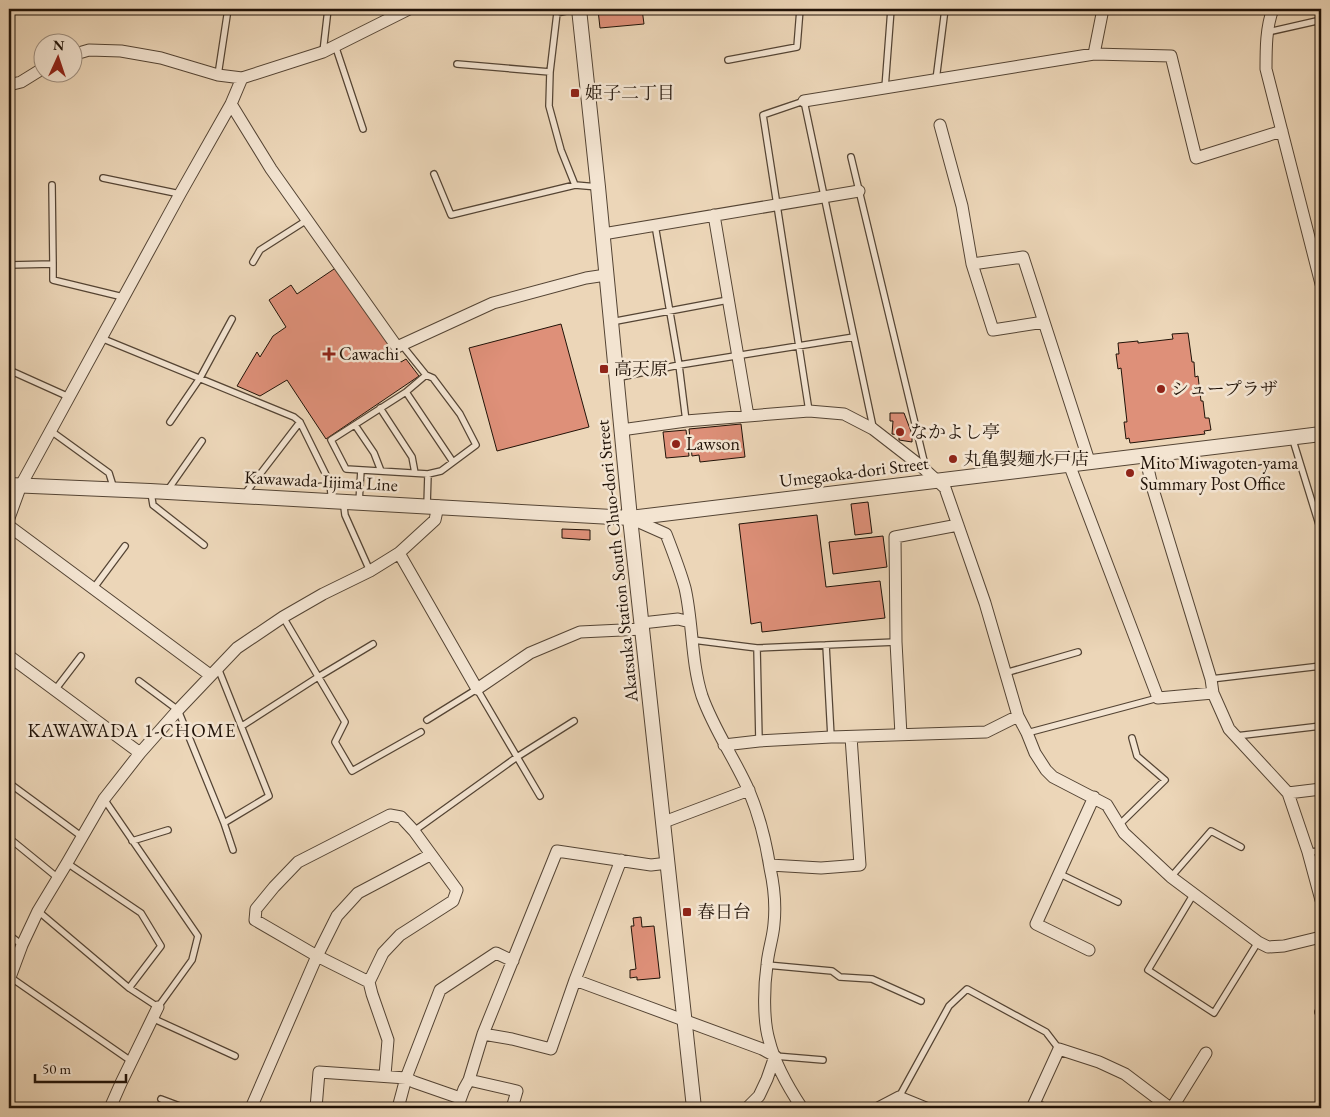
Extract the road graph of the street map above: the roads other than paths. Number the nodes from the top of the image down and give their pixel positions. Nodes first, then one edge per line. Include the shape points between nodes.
1 (228, 9) edge
2 (328, 9) edge
3 (409, 9) edge
4 (575, 9) edge
5 (579, 9) edge
6 (800, 9) edge
7 (891, 9) edge
8 (944, 9) edge
9 (1103, 9) edge
10 (1274, 9) edge
11 (1321, 20) edge
12 (1268, 32) junction
13 (335, 45) junction
14 (82, 52) edge
15 (323, 52) junction
16 (1094, 54) junction
17 (728, 60) dead end
18 (457, 64) dead end
19 (550, 72) junction
20 (32, 75) edge
21 (218, 75) junction
22 (242, 78) junction
23 (936, 80) junction
24 (9, 85) edge
25 (885, 88) junction
26 (804, 101) junction
27 (231, 104) junction
28 (940, 126) dead end
29 (363, 130) dead end
30 (1282, 131) junction
31 (851, 158) dead end
32 (434, 174) dead end
33 (103, 178) dead end
34 (52, 185) dead end
35 (575, 185) junction
36 (598, 187) junction
37 (859, 191) junction
38 (180, 194) junction
39 (825, 198) junction
40 (776, 205) junction
41 (714, 215) junction
42 (308, 220) junction
43 (655, 225) junction
44 (603, 234) junction
45 (254, 262) dead end
46 (53, 264) junction
47 (972, 264) junction
48 (9, 265) edge
49 (606, 275) junction
50 (1321, 284) edge
51 (123, 297) junction
52 (728, 300) junction
53 (669, 312) junction
54 (232, 319) dead end
55 (611, 322) junction
56 (1044, 322) junction
57 (854, 337) junction
58 (101, 338) junction
59 (401, 344) junction
60 (799, 346) junction
61 (738, 355) junction
62 (678, 365) junction
63 (9, 370) edge
64 (426, 375) junction
65 (200, 378) junction
66 (616, 378) junction
67 (406, 392) junction
68 (68, 397) junction
69 (380, 408) junction
70 (809, 411) junction
71 (748, 416) junction
72 (686, 421) junction
73 (170, 422) dead end
74 (300, 422) junction
75 (355, 425) junction
76 (873, 429) junction
77 (621, 430) junction
78 (51, 431) junction
79 (1321, 434) edge
80 (1292, 437) junction
81 (202, 442) dead end
82 (1145, 455) junction
83 (1089, 461) junction
84 (453, 462) junction
85 (1069, 464) junction
86 (922, 467) junction
87 (361, 470) junction
88 (381, 471) junction
89 (415, 474) junction
90 (428, 474) junction
91 (938, 480) junction
92 (15, 485) edge
93 (114, 489) junction
94 (150, 491) junction
95 (167, 492) junction
96 (243, 496) junction
97 (339, 501) junction
98 (359, 502) junction
99 (433, 506) junction
100 (9, 518) edge
101 (630, 518) junction
102 (958, 524) junction
103 (9, 526) edge
104 (1321, 531) edge
105 (204, 545) dead end
106 (125, 546) dead end
107 (400, 553) junction
108 (370, 571) junction
109 (93, 589) junction
110 (283, 617) junction
111 (690, 622) junction
112 (643, 626) junction
113 (693, 640) junction
114 (896, 642) junction
115 (374, 644) dead end
116 (826, 645) junction
117 (757, 648) junction
118 (1078, 652) dead end
119 (9, 656) edge
120 (81, 656) dead end
121 (1321, 666) edge
122 (214, 671) junction
123 (1005, 673) junction
124 (318, 677) junction
125 (1211, 679) junction
126 (139, 681) dead end
127 (477, 689) junction
128 (55, 690) junction
129 (1213, 694) junction
130 (1158, 698) junction
131 (178, 710) junction
132 (1018, 716) junction
133 (428, 720) dead end
134 (574, 721) dead end
135 (242, 726) junction
136 (1321, 726) edge
137 (421, 732) dead end
138 (1027, 733) junction
139 (901, 735) junction
140 (852, 736) junction
141 (1234, 736) junction
142 (831, 738) junction
143 (1132, 738) dead end
144 (759, 741) junction
145 (724, 744) junction
146 (140, 753) junction
147 (517, 757) junction
148 (9, 783) edge
149 (1321, 789) edge
150 (749, 790) junction
151 (1288, 793) junction
152 (540, 796) dead end
153 (1094, 797) junction
154 (104, 799) junction
155 (664, 822) junction
156 (224, 823) junction
157 (1119, 825) junction
158 (168, 830) dead end
159 (414, 831) junction
160 (81, 836) junction
161 (9, 838) edge
162 (132, 841) junction
163 (1240, 847) dead end
164 (233, 850) dead end
165 (1321, 850) edge
166 (1308, 852) junction
167 (430, 854) junction
168 (621, 860) junction
169 (67, 863) junction
170 (668, 863) junction
171 (770, 865) junction
172 (1058, 873) junction
173 (1171, 877) junction
174 (58, 878) junction
175 (1193, 895) junction
176 (1321, 900) edge
177 (1118, 902) dead end
178 (38, 911) junction
179 (9, 934) edge
180 (1321, 937) edge
181 (1258, 942) junction
182 (22, 945) junction
183 (1089, 950) dead end
184 (317, 956) junction
185 (513, 960) junction
186 (767, 965) junction
187 (10, 978) edge
188 (575, 980) junction
189 (369, 982) junction
190 (129, 988) junction
191 (920, 1001) dead end
192 (158, 1007) junction
193 (152, 1018) junction
194 (684, 1020) junction
195 (483, 1034) junction
196 (1060, 1049) junction
197 (1206, 1053) dead end
198 (235, 1056) dead end
199 (774, 1056) junction
200 (823, 1060) dead end
201 (131, 1061) junction
202 (385, 1075) junction
203 (406, 1078) junction
204 (469, 1080) junction
205 (899, 1097) junction
206 (162, 1099) dead end
207 (458, 1103) edge
208 (1033, 1105) edge
209 (110, 1108) edge
210 (185, 1108) edge
211 (251, 1108) edge
212 (316, 1108) edge
213 (398, 1108) edge
214 (512, 1108) edge
215 (694, 1108) edge
216 (746, 1108) edge
217 (802, 1108) edge
218 (878, 1108) edge
219 (926, 1108) edge
220 (1048, 1108) edge
221 (1171, 1108) edge

1 - 21 lane
2 - 15 lane
3 - 13 street
4 - 19 lane via 557,13
5 - 36 street, Akatsuka Station South Chuo-dori Street
6 - 17 lane via 797,47
7 - 25 lane
8 - 23 lane
9 - 16 street
10 - 12 street
11 - 12 lane
12 - 30 street via 1266,69
13 - 15 street
13 - 29 lane
14 - 21 street via 121,50
15 - 22 street
16 - 23 street
16 - 30 street via 1170,56 1196,158
18 - 19 lane
19 - 35 lane via 549,106
20 - 24 street
21 - 22 street
22 - 27 street
23 - 25 street
25 - 26 street
26 - 39 lane
26 - 40 lane via 762,115
27 - 38 street
27 - 42 street via 271,169
28 - 47 street via 962,206
30 - 50 street
31 - 37 lane
32 - 35 lane via 452,215
33 - 38 lane
34 - 46 lane
35 - 36 lane
36 - 44 street, Akatsuka Station South Chuo-dori Street
37 - 39 street
37 - 86 lane via 924,461
38 - 51 street
39 - 40 street
39 - 57 lane
40 - 41 street
40 - 60 lane
41 - 43 street
41 - 52 street
42 - 45 lane via 260,250
42 - 59 street via 397,346
43 - 44 street
43 - 53 lane
44 - 49 street, Akatsuka Station South Chuo-dori Street
46 - 48 lane
46 - 51 lane via 53,280
47 - 56 street via 1023,257
47 - 56 street via 993,330
49 - 55 street, Akatsuka Station South Chuo-dori Street
49 - 59 street via 492,303
51 - 58 street
52 - 53 lane
52 - 61 street
53 - 55 lane
53 - 62 lane
54 - 65 lane
55 - 66 street, Akatsuka Station South Chuo-dori Street
56 - 83 street
57 - 60 lane
57 - 76 lane
58 - 65 lane
58 - 68 street
59 - 64 lane
60 - 61 lane
60 - 70 lane
61 - 62 lane
61 - 71 street
62 - 66 lane
62 - 72 lane
63 - 68 lane
64 - 67 lane
64 - 84 lane via 433,378 460,414 476,445
65 - 73 lane
65 - 74 lane
66 - 77 street, Akatsuka Station South Chuo-dori Street
67 - 69 lane
67 - 84 lane
68 - 78 street
69 - 75 lane
69 - 89 lane via 412,457
70 - 71 street
70 - 76 street via 844,414
71 - 72 street
72 - 77 street
74 - 96 lane
74 - 97 lane via 330,483 331,494
75 - 87 lane via 331,440 346,469
75 - 88 lane via 374,453
76 - 86 street
77 - 101 street, Akatsuka Station South Chuo-dori Street
78 - 92 street
78 - 93 lane via 109,473
79 - 80 street, Umegaoka-dori Street
80 - 82 street, Umegaoka-dori Street
80 - 104 lane
81 - 95 lane
82 - 83 street, Umegaoka-dori Street
82 - 125 street
83 - 85 street, Umegaoka-dori Street
84 - 90 lane via 441,471
85 - 91 street, Umegaoka-dori Street
85 - 130 street
86 - 91 street
87 - 88 lane
87 - 98 lane
88 - 89 lane
89 - 90 lane
90 - 99 lane
91 - 101 street, Umegaoka-dori Street
91 - 102 street via 945,488
92 - 93 street, Kawawada-Iijima Line
92 - 100 street
93 - 94 street, Kawawada-Iijima Line
94 - 95 street, Kawawada-Iijima Line
94 - 105 lane via 153,505
95 - 96 street, Kawawada-Iijima Line
96 - 97 street, Kawawada-Iijima Line
97 - 98 street, Kawawada-Iijima Line
97 - 108 lane
98 - 99 street, Kawawada-Iijima Line
99 - 101 street, Kawawada-Iijima Line
99 - 107 street via 435,520
101 - 111 street via 666,534 685,588
101 - 112 street, Akatsuka Station South Chuo-dori Street
102 - 114 street via 895,537
102 - 123 street
103 - 109 street
106 - 109 lane
107 - 108 street
107 - 127 street
108 - 110 street
109 - 122 street
110 - 122 street via 237,648
110 - 124 lane
111 - 112 street via 678,619
111 - 113 street
112 - 127 street via 580,632 564,638 530,653
112 - 155 street, Akatsuka Station South Chuo-dori Street
113 - 117 lane
113 - 145 street via 702,694
114 - 116 lane
114 - 139 street
115 - 124 lane
116 - 117 lane
116 - 142 lane
117 - 144 lane
118 - 123 lane
119 - 128 street
120 - 128 lane
121 - 125 lane
122 - 131 street
122 - 135 lane
123 - 132 street
124 - 135 lane
124 - 137 lane via 345,722 335,742 352,771
125 - 129 street
126 - 131 lane
127 - 133 lane
127 - 147 lane
128 - 146 street
129 - 130 street
129 - 141 street
130 - 138 lane
131 - 146 street
131 - 156 lane
132 - 138 street
132 - 139 street via 986,732
134 - 147 lane
135 - 156 lane via 269,796
136 - 141 lane
138 - 153 street via 1049,774
139 - 140 street
140 - 142 street
140 - 171 street via 860,865 821,868
141 - 151 street
142 - 144 street
143 - 157 lane via 1138,756 1165,780
144 - 145 street
145 - 150 street
146 - 154 street
147 - 152 lane
147 - 159 lane
148 - 160 lane
149 - 151 street
150 - 155 street
150 - 171 street
151 - 166 street
153 - 157 street via 1107,805
153 - 172 street
154 - 160 street
154 - 162 lane
155 - 170 street, Akatsuka Station South Chuo-dori Street
156 - 164 lane
157 - 173 street
158 - 162 lane
159 - 167 street
159 - 184 street via 401,817 390,815 298,862 256,909 255,920
160 - 169 street
161 - 174 lane
162 - 192 lane via 198,936 192,960
163 - 173 lane via 1212,831
165 - 166 lane
166 - 176 street
167 - 184 street via 358,893 337,916
167 - 189 street via 457,890 453,901 400,935 383,953
168 - 170 street via 651,865
168 - 185 street via 557,851
168 - 188 street
169 - 174 street
169 - 190 lane via 141,912 161,946
170 - 194 street, Akatsuka Station South Chuo-dori Street
171 - 186 street via 775,907
172 - 177 lane
172 - 183 street via 1036,924
173 - 175 street
174 - 178 street
175 - 181 street
175 - 181 lane via 1148,970 1214,1013
178 - 182 street
178 - 190 lane
179 - 182 lane
180 - 181 street via 1284,946 1268,947
182 - 187 street
184 - 189 street
184 - 211 street
185 - 195 street
185 - 203 street via 496,953 440,990
186 - 191 lane via 832,970 840,977 872,979
186 - 199 street via 765,1013 768,1040
187 - 201 lane
188 - 194 street
188 - 195 street via 551,1049
189 - 202 street via 388,1040
190 - 192 lane
192 - 193 street
193 - 198 lane
193 - 201 street
194 - 199 street
194 - 215 street, Akatsuka Station South Chuo-dori Street
195 - 204 street
196 - 205 lane via 1046,1032 967,989 950,1006
196 - 208 street
196 - 221 street via 1125,1074
197 - 221 street
199 - 200 lane
199 - 216 street via 759,1096
199 - 217 street
201 - 209 street
202 - 203 street
202 - 212 street via 319,1072
203 - 207 street
203 - 213 street
204 - 207 street
204 - 214 street via 517,1091
205 - 218 street
205 - 219 street
206 - 210 lane
208 - 220 lane

